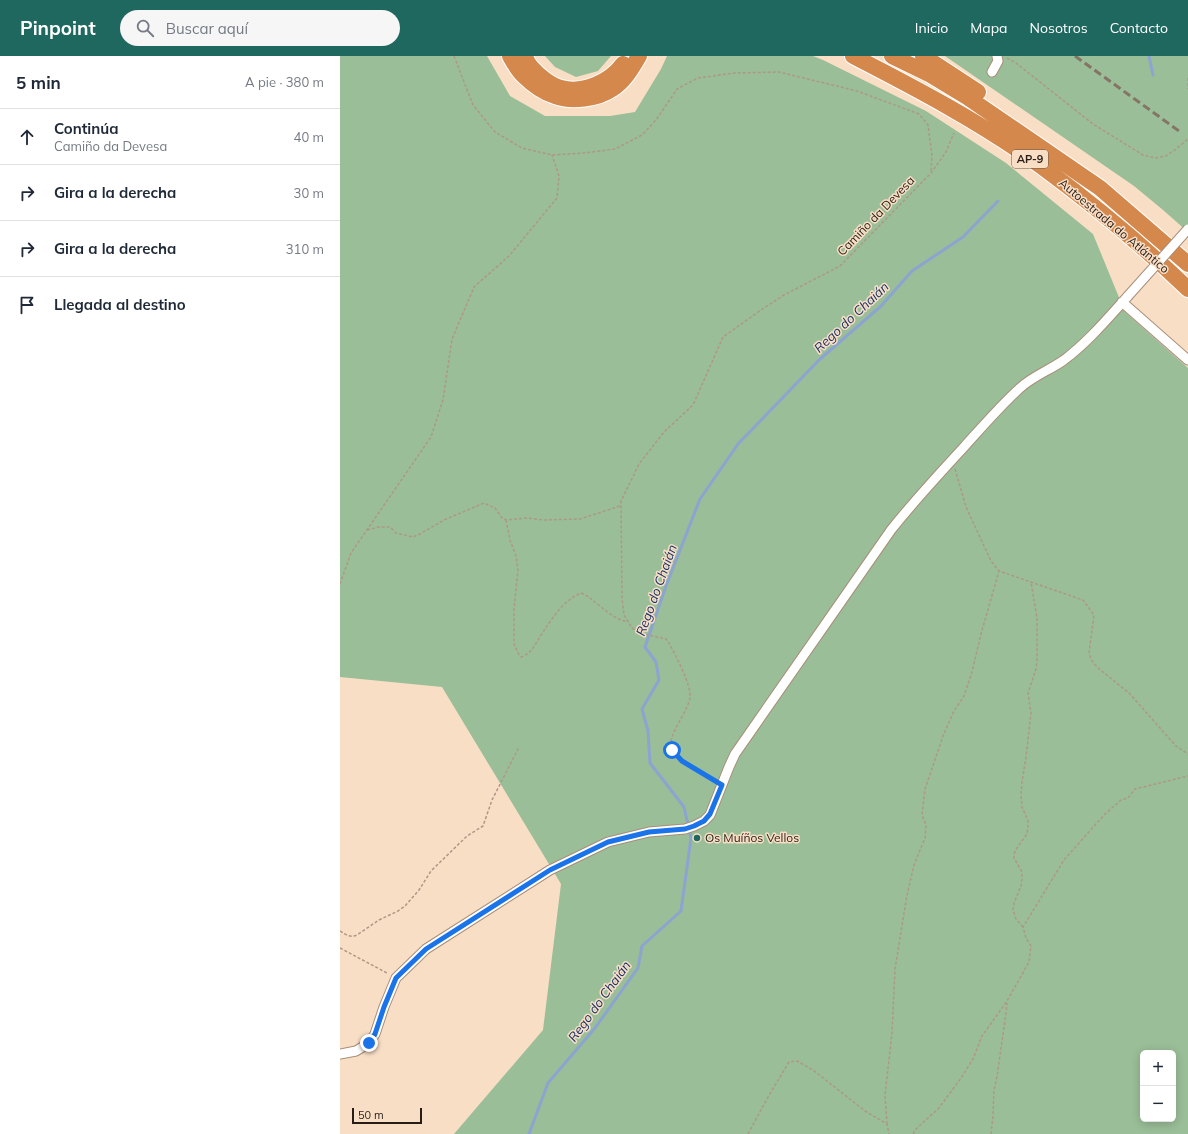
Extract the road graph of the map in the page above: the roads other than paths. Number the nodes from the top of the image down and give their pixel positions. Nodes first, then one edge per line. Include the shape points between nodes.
1 (510, 56) edge
2 (525, 56) edge
3 (629, 56) edge
4 (639, 56) edge
5 (853, 56) edge
6 (892, 56) edge
7 (923, 56) edge
8 (997, 56) edge
9 (992, 72) dead end
10 (1100, 188) junction
11 (1188, 229) edge
12 (1188, 264) edge
13 (1188, 289) edge
14 (1125, 299) junction
15 (1188, 360) edge
16 (340, 1054) edge

1 - 4 highway via 523,75 538,88 568,98 598,96 612,90 626,78
2 - 3 highway via 530,66 548,81 560,88 576,89 595,85 608,78 619,70
5 - 13 highway, Autoestrada do Atlántico / AP-9 via 929,96 1041,166 1153,256
6 - 10 highway, Autoestrada do Atlántico / AP-9 via 967,97
7 - 10 highway via 971,87 1078,165
8 - 9 street via 997,65
10 - 12 highway, Autoestrada do Atlántico / AP-9
11 - 14 street, bridge
14 - 15 street
14 - 16 street via 1070,355 1022,387 914,501 891,530 735,754 710,814 704,821 690,828 649,832 608,842 550,870 426,949 396,978 369,1043 356,1051

